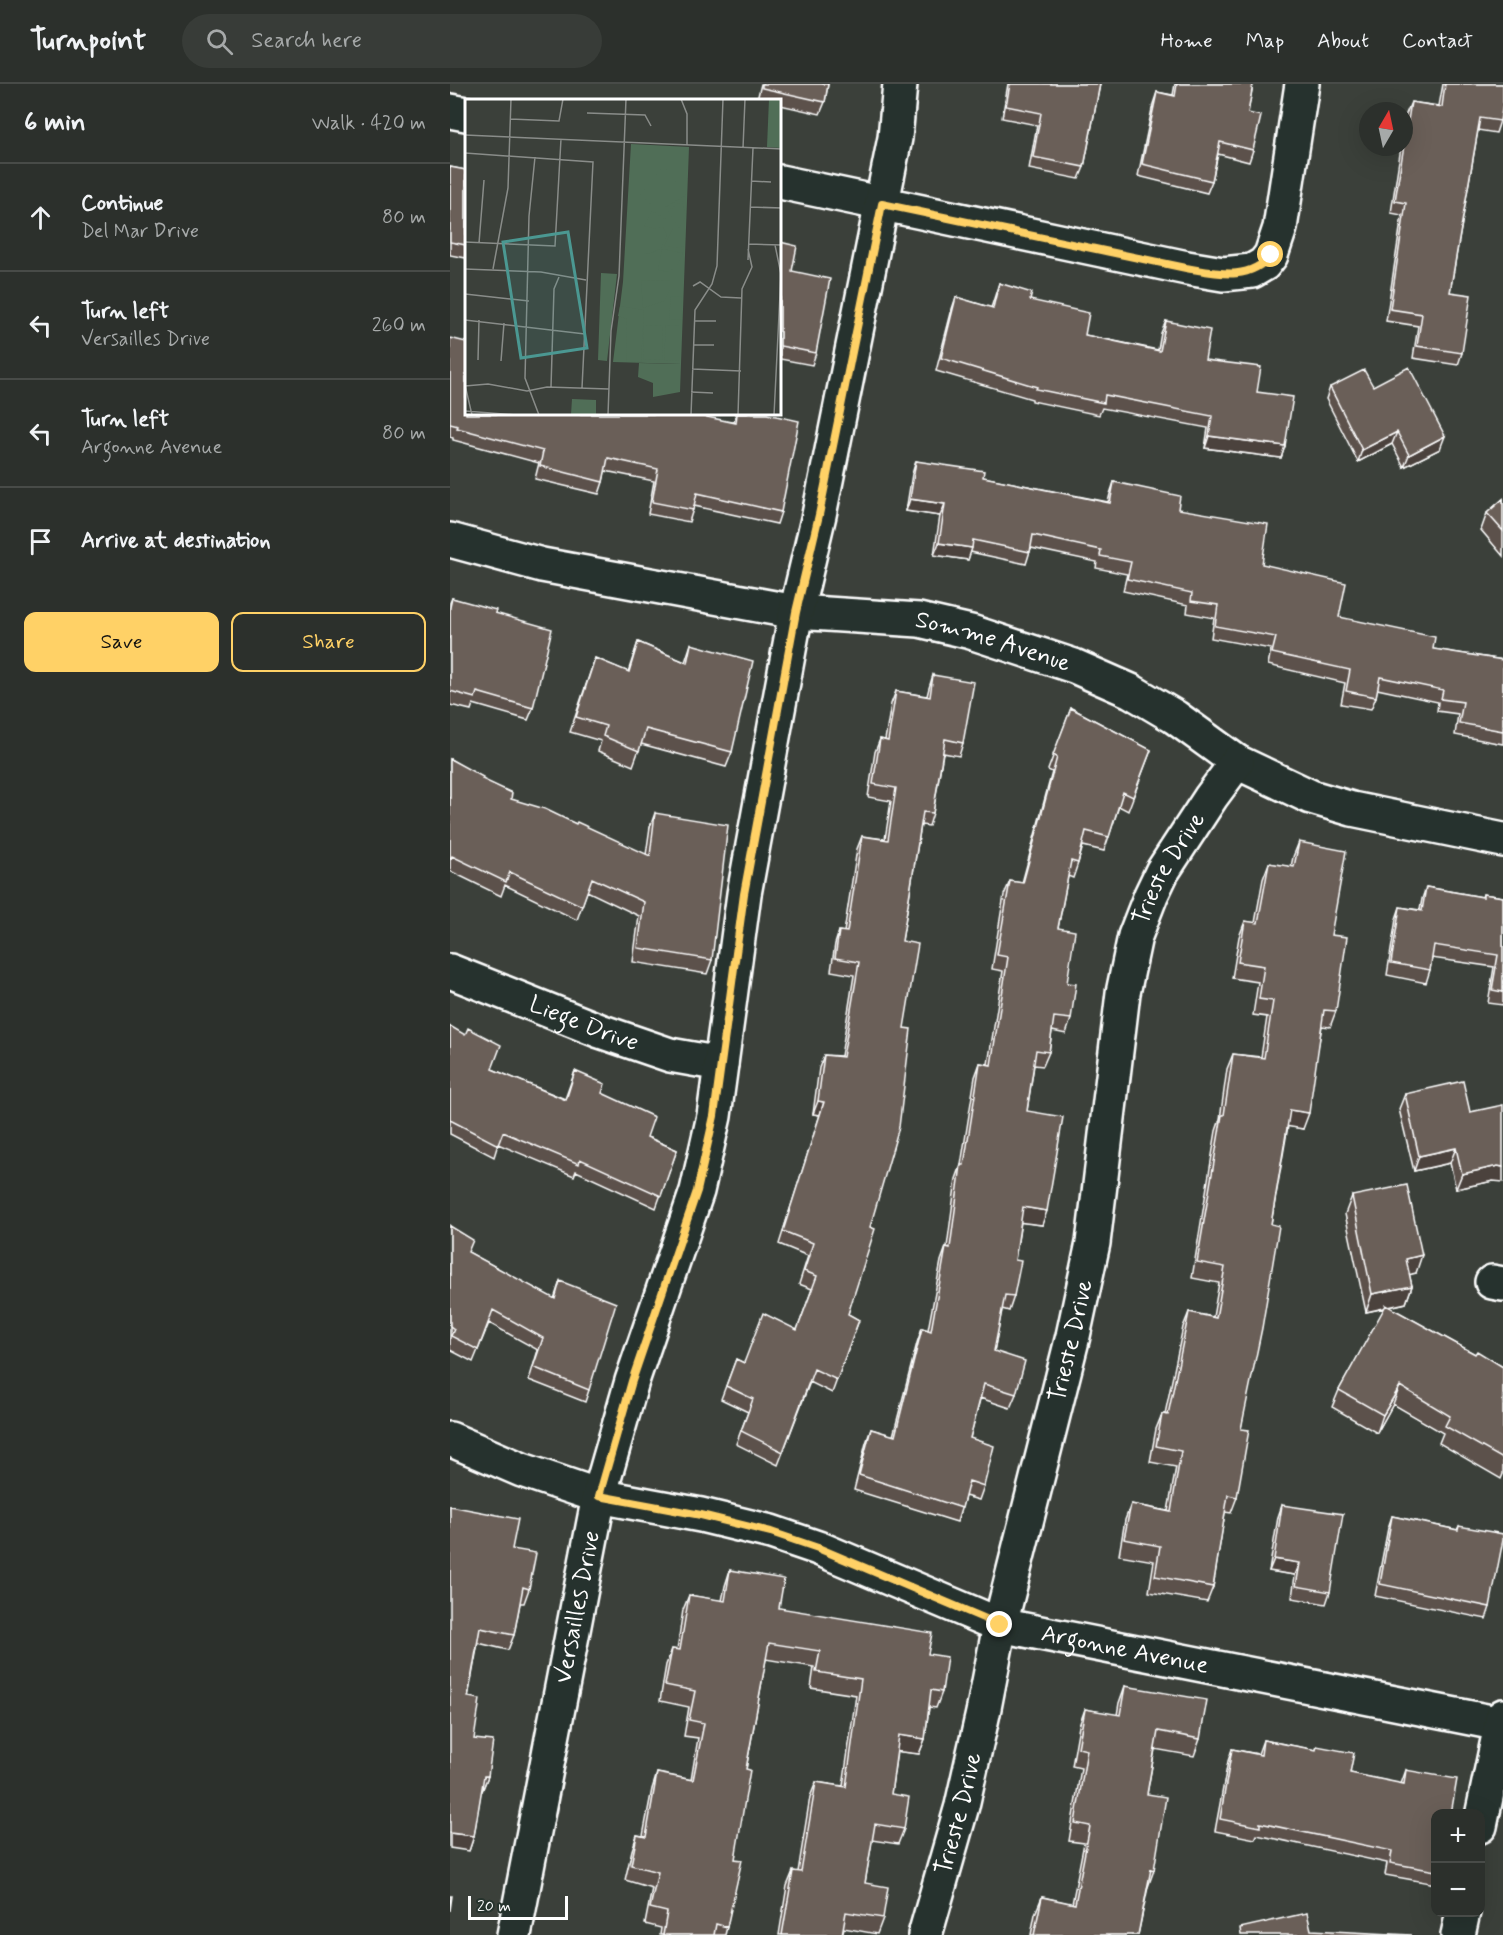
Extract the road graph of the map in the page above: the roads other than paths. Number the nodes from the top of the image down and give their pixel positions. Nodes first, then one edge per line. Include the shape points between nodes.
1 (900, 84) edge
2 (1302, 84) edge
3 (450, 111) edge
4 (465, 114) edge
5 (782, 182) edge
6 (882, 204) junction
7 (450, 540) edge
8 (796, 612) junction
9 (1237, 762) junction
10 (1503, 840) edge
11 (450, 971) edge
12 (721, 1064) junction
13 (450, 1439) edge
14 (599, 1496) junction
15 (1000, 1625) junction
16 (1502, 1720) edge
17 (1484, 1809) edge
18 (1462, 1917) edge
19 (514, 1935) edge
20 (925, 1935) edge
21 (1458, 1935) edge

1 - 6 street, Versailles Drive via 895,138
2 - 6 street via 1280,228 1271,255 1252,271 1223,274 1186,268
3 - 4 street
5 - 6 street
6 - 8 street, Versailles Drive
7 - 8 street, Somme Avenue via 542,565
8 - 9 street, Somme Avenue via 919,620 971,632 1074,666 1131,691
8 - 12 street, Versailles Drive via 744,894
9 - 10 street, Somme Avenue via 1331,803
9 - 15 street, Trieste Drive via 1162,872 1135,936 1123,993 1093,1243
11 - 12 street, Liege Drive via 600,1031 670,1055
12 - 14 street, Versailles Drive via 697,1191 632,1381
13 - 14 street, Argonne Avenue via 522,1470
14 - 15 street, Argonne Avenue via 771,1532
14 - 19 street, Versailles Drive
15 - 16 street, Argonne Avenue
15 - 20 street, Trieste Drive via 962,1806
16 - 17 street
18 - 21 street

